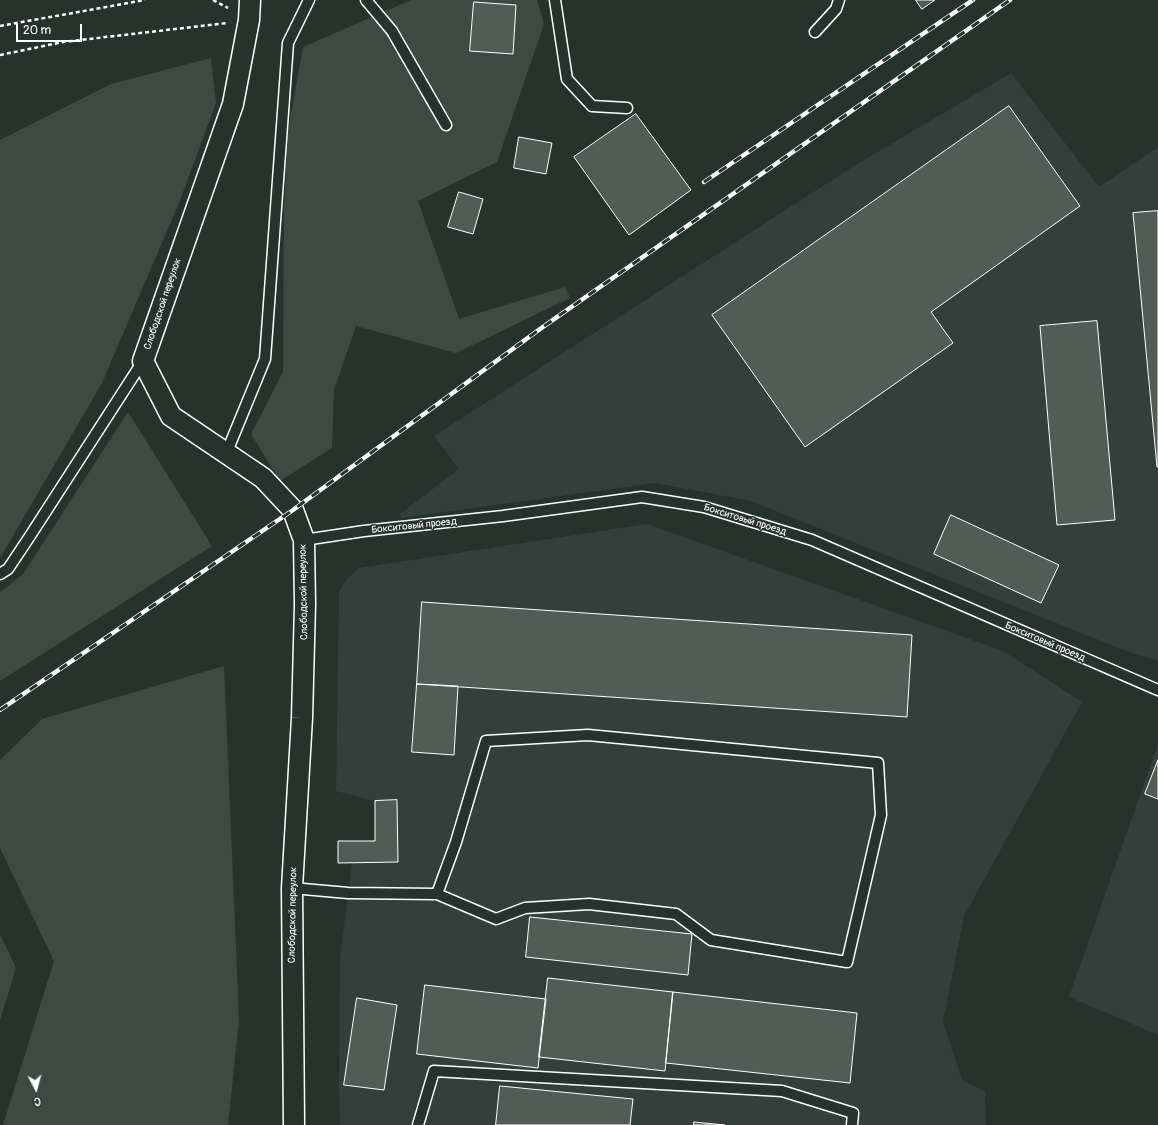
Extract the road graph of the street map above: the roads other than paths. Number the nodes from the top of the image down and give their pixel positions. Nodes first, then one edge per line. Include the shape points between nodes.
1 (250, 0) edge
2 (310, 0) edge
3 (366, 0) edge
4 (555, 0) edge
5 (839, 0) edge
6 (815, 32) dead end
7 (627, 108) dead end
8 (446, 125) dead end
9 (143, 361) junction
10 (226, 454) junction
11 (304, 540) junction
12 (0, 574) edge
13 (1158, 690) edge
14 (292, 888) junction
15 (437, 894) junction
16 (294, 1125) edge
17 (418, 1125) edge
18 (852, 1125) edge

1 - 9 street, Слободской переулок via 249,20 233,104
2 - 10 lane via 288,43 265,360
3 - 8 lane via 392,31
4 - 7 lane via 567,79 592,106
5 - 6 lane via 836,10
9 - 10 street, Слободской переулок via 171,416
9 - 12 lane via 8,569
10 - 11 street, Слободской переулок via 263,478 293,510
11 - 13 lane, Бокситовый проезд via 642,497 704,507 812,540
11 - 14 street, Слободской переулок via 302,718
14 - 15 lane via 348,893
14 - 16 street, Слободской переулок
15 - 15 lane via 456,842 486,741 588,735 878,763 881,815 847,962 711,940 676,914 589,904 524,908 496,919
17 - 18 lane via 434,1071 782,1091 853,1113

